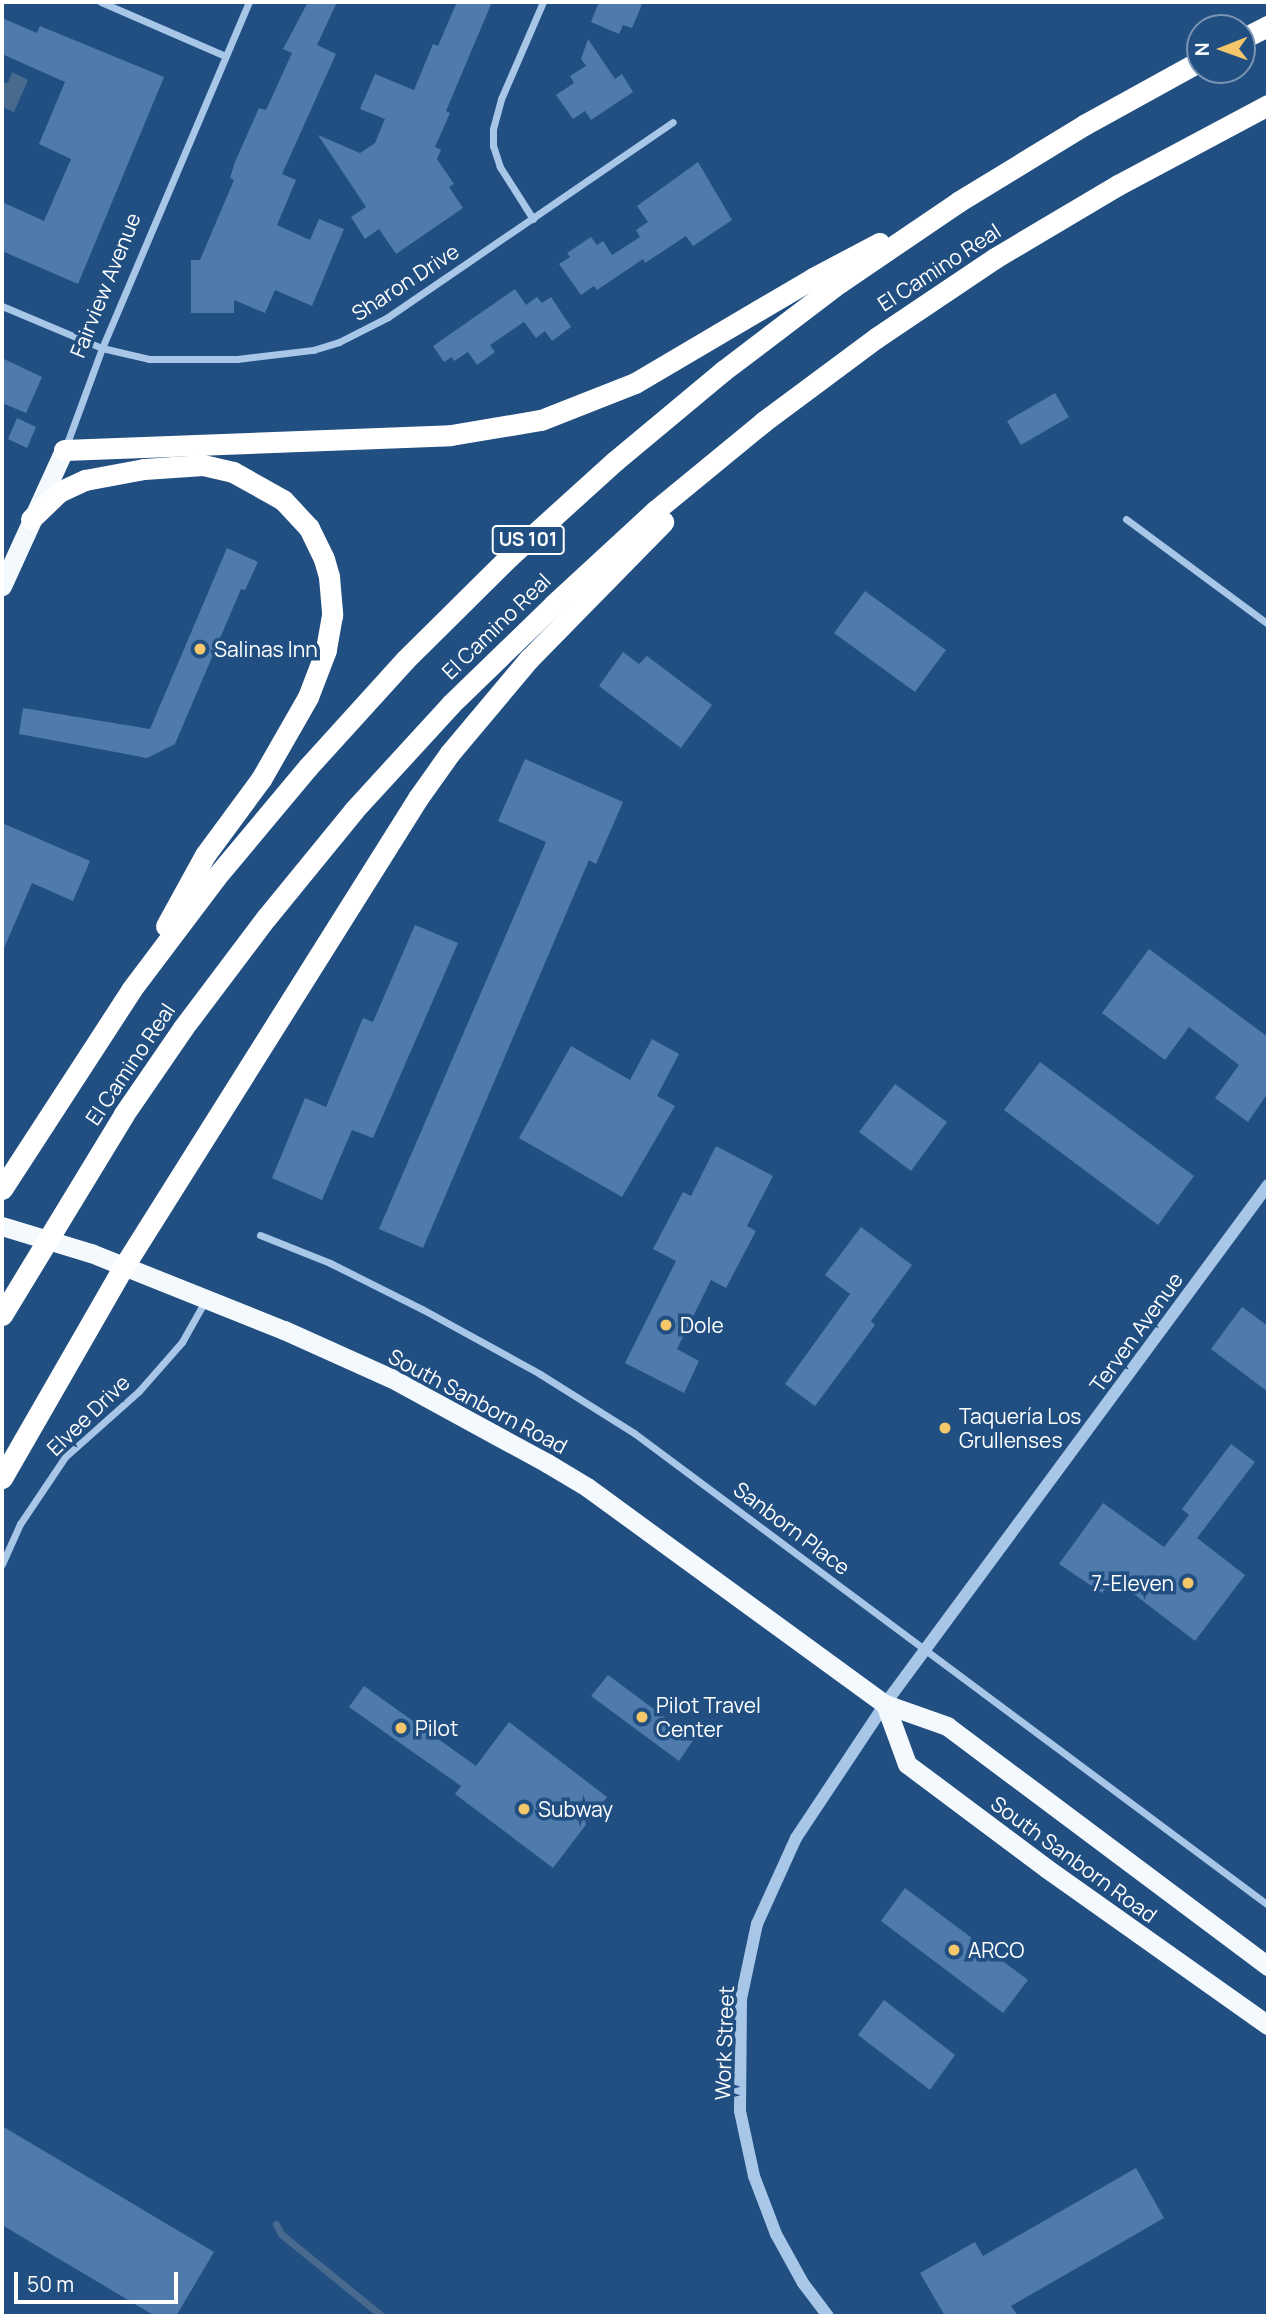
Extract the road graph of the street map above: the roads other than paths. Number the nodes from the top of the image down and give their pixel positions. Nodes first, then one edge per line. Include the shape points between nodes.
1 (101, 2) edge
2 (249, 2) edge
3 (543, 2) edge
4 (225, 56) junction
5 (1186, 69) edge
6 (1268, 105) edge
7 (673, 122) dead end
8 (958, 202) junction
9 (533, 219) junction
10 (2, 306) edge
11 (102, 348) junction
12 (763, 422) junction
13 (64, 450) junction
14 (32, 519) junction
15 (1126, 519) dead end
16 (3, 581) edge
17 (1268, 624) edge
18 (131, 990) junction
19 (4, 1184) edge
20 (1268, 1185) edge
21 (2, 1226) edge
22 (260, 1235) dead end
23 (124, 1266) junction
24 (207, 1298) junction
25 (2, 1315) edge
26 (2, 1478) edge
27 (2, 1564) edge
28 (925, 1649) junction
29 (885, 1704) junction
30 (1268, 1905) edge
31 (1268, 1966) edge
32 (1268, 2025) edge
33 (828, 2316) edge

1 - 4 street
2 - 4 street, Fairview Avenue
3 - 9 street via 501,99 493,129 500,167
4 - 11 street, Fairview Avenue
5 - 8 highway, El Camino Real / US 101
6 - 12 highway, El Camino Real / US 101 via 1118,185 995,258
7 - 9 street, Sharon Drive
8 - 13 highway via 813,278 635,383 541,420 451,435
8 - 18 highway, El Camino Real / US 101 via 839,283 723,371 509,557 405,660 308,767 216,877
9 - 11 street, Sharon Drive via 388,317 320,348 274,356 177,361
10 - 11 street, Sharon Drive
11 - 13 street, Fairview Avenue
12 - 23 highway via 572,613 450,752
12 - 25 highway, El Camino Real / US 101 via 656,510 553,605 451,704 354,810 183,1028
13 - 14 highway, Fairview Avenue
14 - 16 highway, Fairview Avenue
14 - 18 highway via 60,492 106,474 164,466 219,468 268,489 297,513 316,542 329,577 330,632 308,697 261,779 205,855
15 - 17 street
18 - 19 highway, El Camino Real / US 101
20 - 28 street, Terven Avenue
21 - 23 highway, South Sanborn Road
22 - 28 street, Sanborn Place via 389,1292 552,1381 634,1433
23 - 24 highway, South Sanborn Road
23 - 26 highway
24 - 27 street, Elvee Drive via 182,1342 139,1391 65,1457 20,1524
24 - 29 highway, South Sanborn Road via 391,1378 587,1487
28 - 29 street, Terven Avenue
28 - 30 street, Sanborn Place
29 - 31 highway, South Sanborn Road via 947,1726
29 - 32 highway, South Sanborn Road via 907,1764
29 - 33 street, Work Street via 796,1838 757,1923 741,1999 740,2111 754,2176 776,2234

